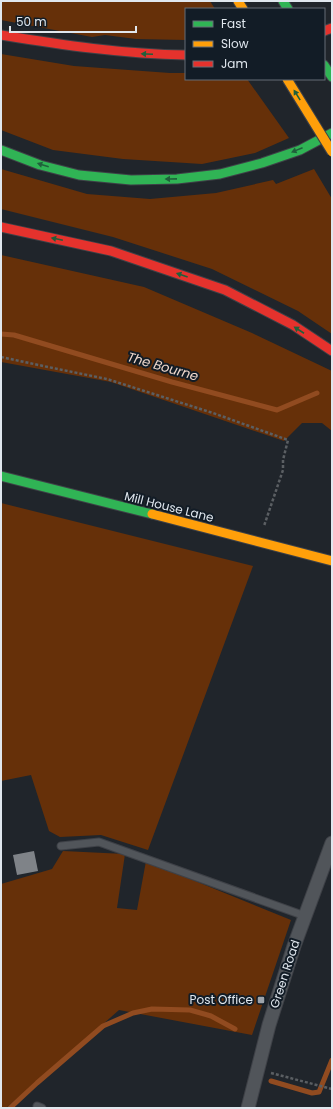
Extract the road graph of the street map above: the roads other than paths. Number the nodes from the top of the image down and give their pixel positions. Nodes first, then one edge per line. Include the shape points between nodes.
1 (1, 36) edge
2 (185, 55) edge
3 (325, 66) edge
4 (332, 77) edge
5 (287, 80) edge
6 (332, 134) edge
7 (1, 150) edge
8 (332, 152) edge
9 (1, 227) edge
10 (332, 351) edge
11 (1, 476) edge
12 (332, 561) edge
13 (332, 843) edge
14 (61, 846) dead end
15 (305, 916) junction
16 (248, 1108) edge

2 -> 1 main road via 88,49
3 - 4 main road
8 -> 5 main road, bridge
6 -> 7 main road via 300,150 262,163 220,174 177,179 131,180 79,174
10 -> 9 main road via 293,325 225,290 111,251
11 - 12 main road, Mill House Lane
13 - 15 street, Green Road
14 - 15 lane via 99,842
15 - 16 street, Green Road via 269,1025

